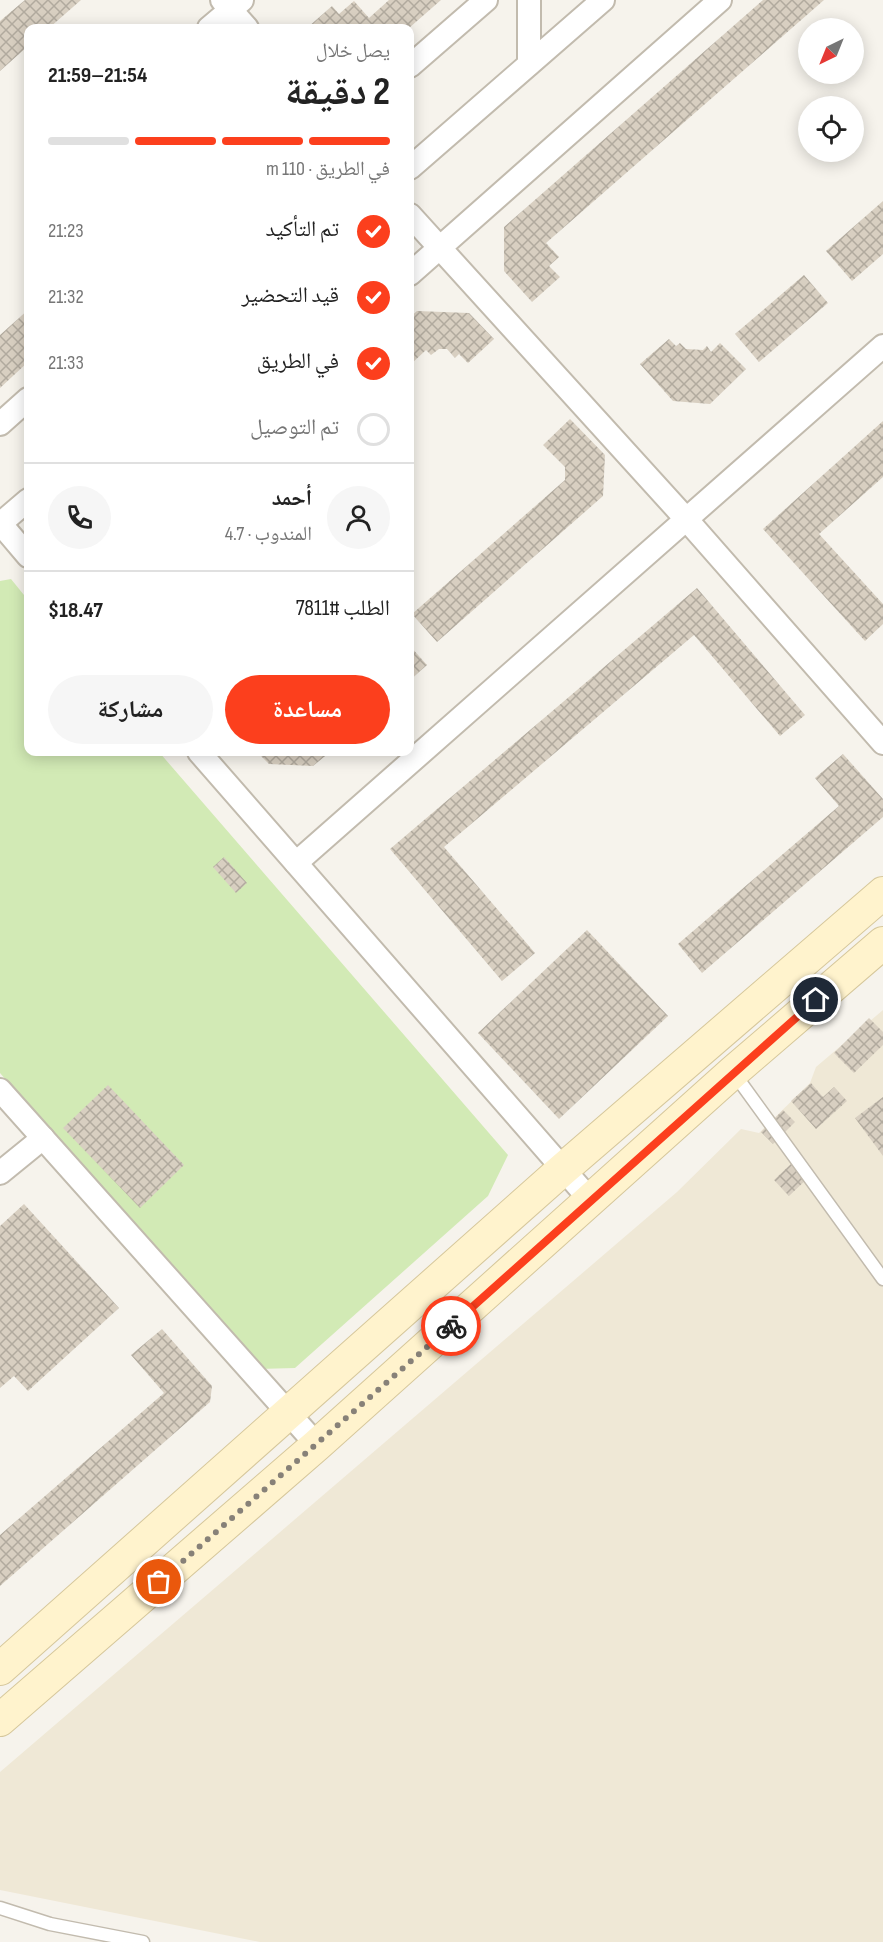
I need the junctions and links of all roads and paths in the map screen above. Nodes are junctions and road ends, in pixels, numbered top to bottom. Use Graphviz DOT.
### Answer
graph roads {
  1 [pos="486,0"];
  2 [pos="529,0"];
  3 [pos="603,0"];
  4 [pos="720,0"];
  5 [pos="232,3"];
  6 [pos="213,24"];
  7 [pos="245,24"];
  8 [pos="414,63"];
  9 [pos="529,64"];
  10 [pos="414,165"];
  11 [pos="414,220"];
  12 [pos="439,248"];
  13 [pos="414,270"];
  14 [pos="883,346"];
  15 [pos="24,403"];
  16 [pos="0,424"];
  17 [pos="24,503"];
  18 [pos="687,520"];
  19 [pos="0,524"];
  20 [pos="24,551"];
  21 [pos="883,743"];
  22 [pos="202,756"];
  23 [pos="296,863"];
  24 [pos="883,893"];
  25 [pos="883,943"];
  26 [pos="733,1072"];
  27 [pos="0,1090"];
  28 [pos="43,1138"];
  29 [pos="562,1170"];
  30 [pos="0,1173"];
  31 [pos="591,1202"];
  32 [pos="883,1279"];
  33 [pos="290,1415"];
  34 [pos="317,1445"];
  35 [pos="0,1669"];
  36 [pos="0,1719"];
  37 [pos="0,1908"];
  38 [pos="143,1942"];
  1 -- 8 [label="street"];
  2 -- 9 [label="street"];
  3 -- 9 [label="street"];
  4 -- 12 [label="street"];
  5 -- 6 [label="street"];
  5 -- 7 [label="street"];
  9 -- 10 [label="street"];
  11 -- 12 [label="street"];
  12 -- 13 [label="street"];
  12 -- 18 [label="street"];
  14 -- 18 [label="street"];
  15 -- 16 [label="street"];
  17 -- 19 [label="street"];
  18 -- 21 [label="street"];
  18 -- 23 [label="street"];
  19 -- 20 [label="street"];
  22 -- 23 [label="street"];
  23 -- 29 [label="street"];
  24 -- 29 [label="main road"];
  25 -- 26 [label="main road"];
  26 -- 31 [label="main road"];
  26 -- 32 [label="lane"];
  27 -- 28 [label="street"];
  28 -- 30 [label="street"];
  28 -- 33 [label="street"];
  29 -- 31 [label="street"];
  29 -- 33 [label="main road"];
  31 -- 34 [label="main road"];
  33 -- 34 [label="street"];
  33 -- 35 [label="main road"];
  34 -- 36 [label="main road"];
  37 -- 38 [label="lane"];
}
